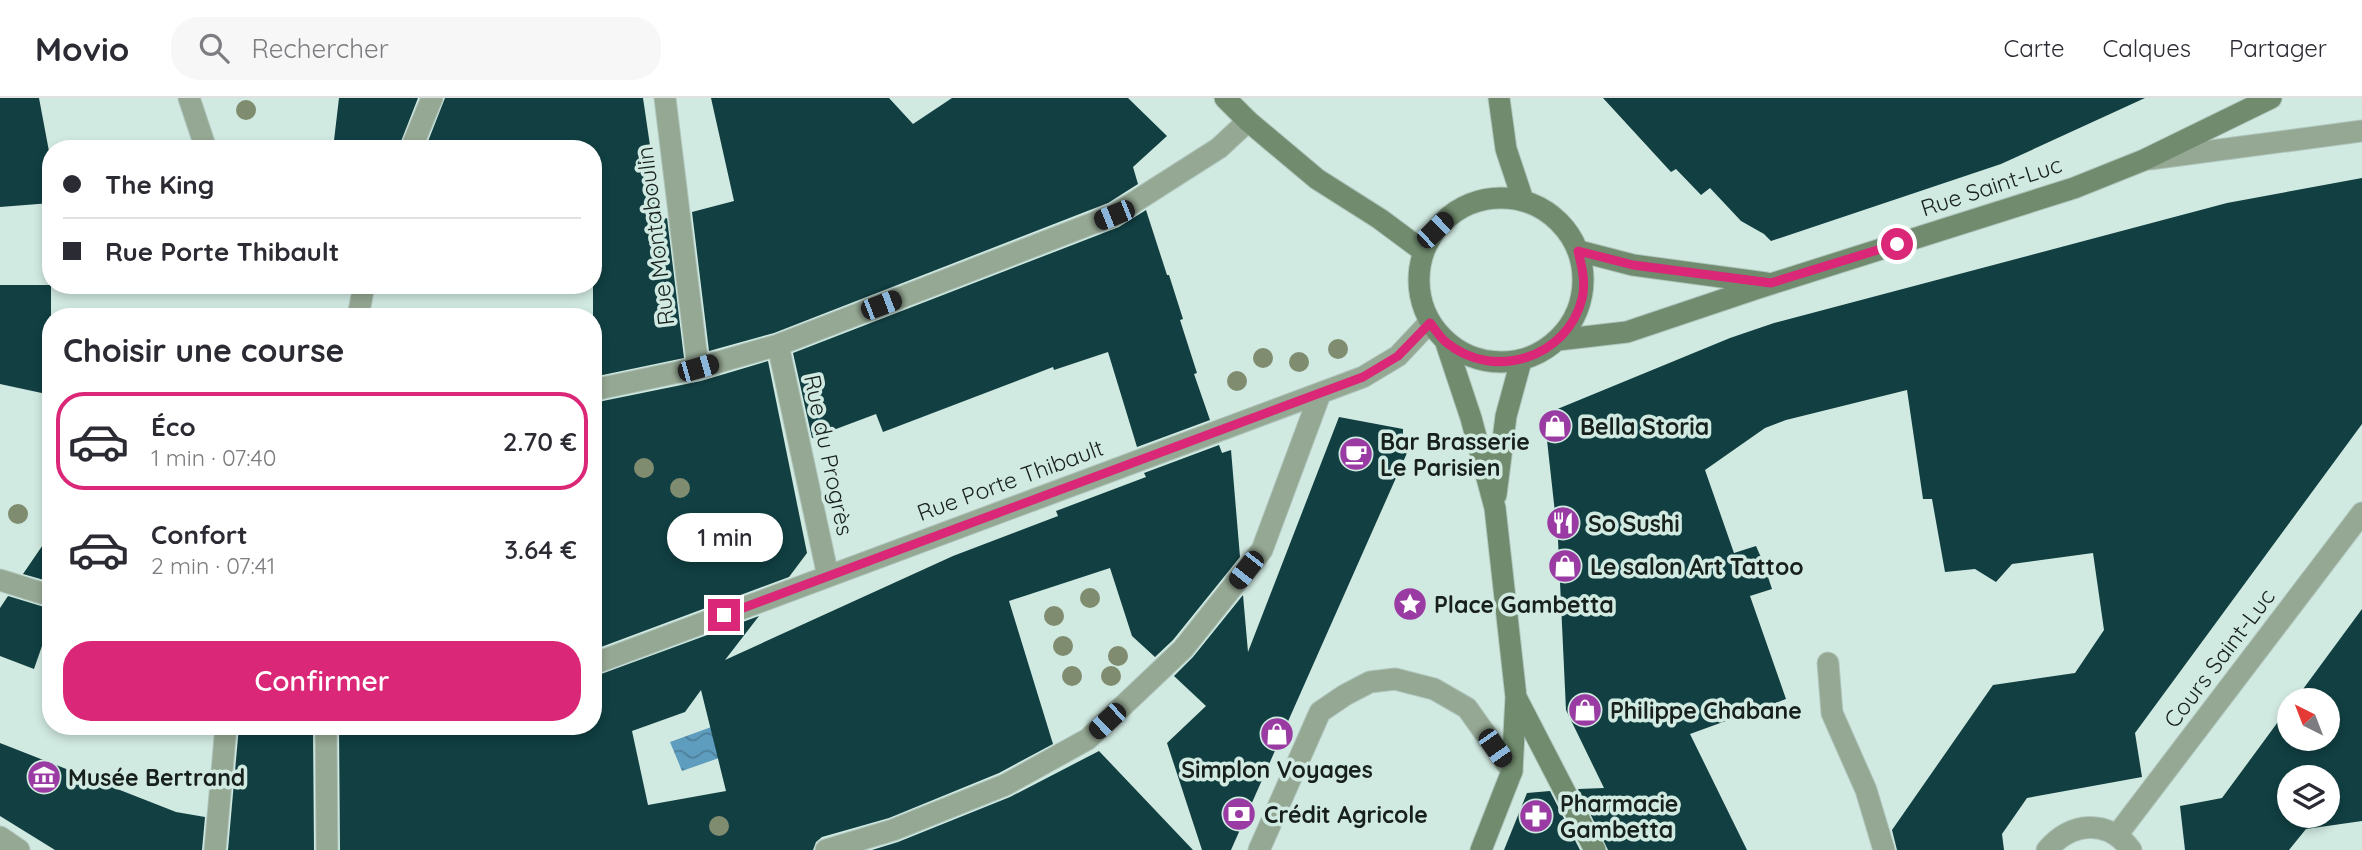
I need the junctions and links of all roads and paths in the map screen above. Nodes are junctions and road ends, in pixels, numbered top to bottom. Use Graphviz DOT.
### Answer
graph roads {
  1 [pos="189,98"];
  2 [pos="432,98"];
  3 [pos="665,98"];
  4 [pos="1225,98"];
  5 [pos="1499,98"];
  6 [pos="2271,98"];
  7 [pos="1248,121"];
  8 [pos="2362,131"];
  9 [pos="203,140"];
  10 [pos="415,140"];
  11 [pos="2144,160"];
  12 [pos="1523,200"];
  13 [pos="1423,251"];
  14 [pos="1578,251"];
  15 [pos="1771,283"];
  16 [pos="1430,323"];
  17 [pos="1558,340"];
  18 [pos="1446,343"];
  19 [pos="778,345"];
  20 [pos="1521,361"];
  21 [pos="698,368"];
  22 [pos="602,388"];
  23 [pos="1320,394"];
  24 [pos="1495,508"];
  25 [pos="2362,513"];
  26 [pos="828,576"];
  27 [pos="0,580"];
  28 [pos="42,593"];
  29 [pos="602,661"];
  30 [pos="1828,663"];
  31 [pos="1516,697"];
  32 [pos="225,735"];
  33 [pos="326,735"];
  34 [pos="1512,771"];
  35 [pos="0,837"];
  36 [pos="2124,843"];
  37 [pos="19,850"];
  38 [pos="215,850"];
  39 [pos="327,850"];
  40 [pos="826,850"];
  41 [pos="1259,850"];
  42 [pos="1482,850"];
  43 [pos="1595,850"];
  44 [pos="1885,850"];
  45 [pos="2047,850"];
  1 -- 9 [label="street"];
  2 -- 10 [label="street"];
  3 -- 21 [label="street, Rue Montaboulin"];
  4 -- 7 [label="main road"];
  5 -- 12 [label="main road"];
  6 -- 11 [label="main road, Rue Saint-Luc"];
  7 -- 13 [label="main road"];
  7 -- 19 [label="street"];
  8 -- 11 [label="street, Rue Saint-Luc"];
  11 -- 15 [label="main road, Rue Saint-Luc"];
  12 -- 13 [label="main road"];
  12 -- 14 [label="main road"];
  13 -- 16 [label="main road"];
  14 -- 15 [label="main road, Rue Saint-Luc"];
  14 -- 17 [label="main road"];
  15 -- 17 [label="main road, Rue Saint-Luc"];
  16 -- 18 [label="main road"];
  16 -- 23 [label="street, Rue Porte Thibault"];
  17 -- 20 [label="main road"];
  18 -- 20 [label="main road"];
  18 -- 24 [label="main road"];
  19 -- 21 [label="street"];
  19 -- 26 [label="street, Rue du Progrès"];
  20 -- 24 [label="main road"];
  21 -- 22 [label="street"];
  23 -- 26 [label="street, Rue Porte Thibault"];
  23 -- 40 [label="street"];
  24 -- 31 [label="main road"];
  25 -- 36 [label="street, Cours Saint-Luc"];
  26 -- 29 [label="street, Rue Porte Thibault"];
  27 -- 28 [label="street"];
  30 -- 44 [label="street"];
  31 -- 34 [label="main road"];
  31 -- 43 [label="main road"];
  32 -- 38 [label="street"];
  33 -- 39 [label="street"];
  34 -- 41 [label="street"];
  34 -- 42 [label="main road"];
  35 -- 37 [label="street"];
  36 -- 45 [label="street, Cours Saint-Luc"];
}
